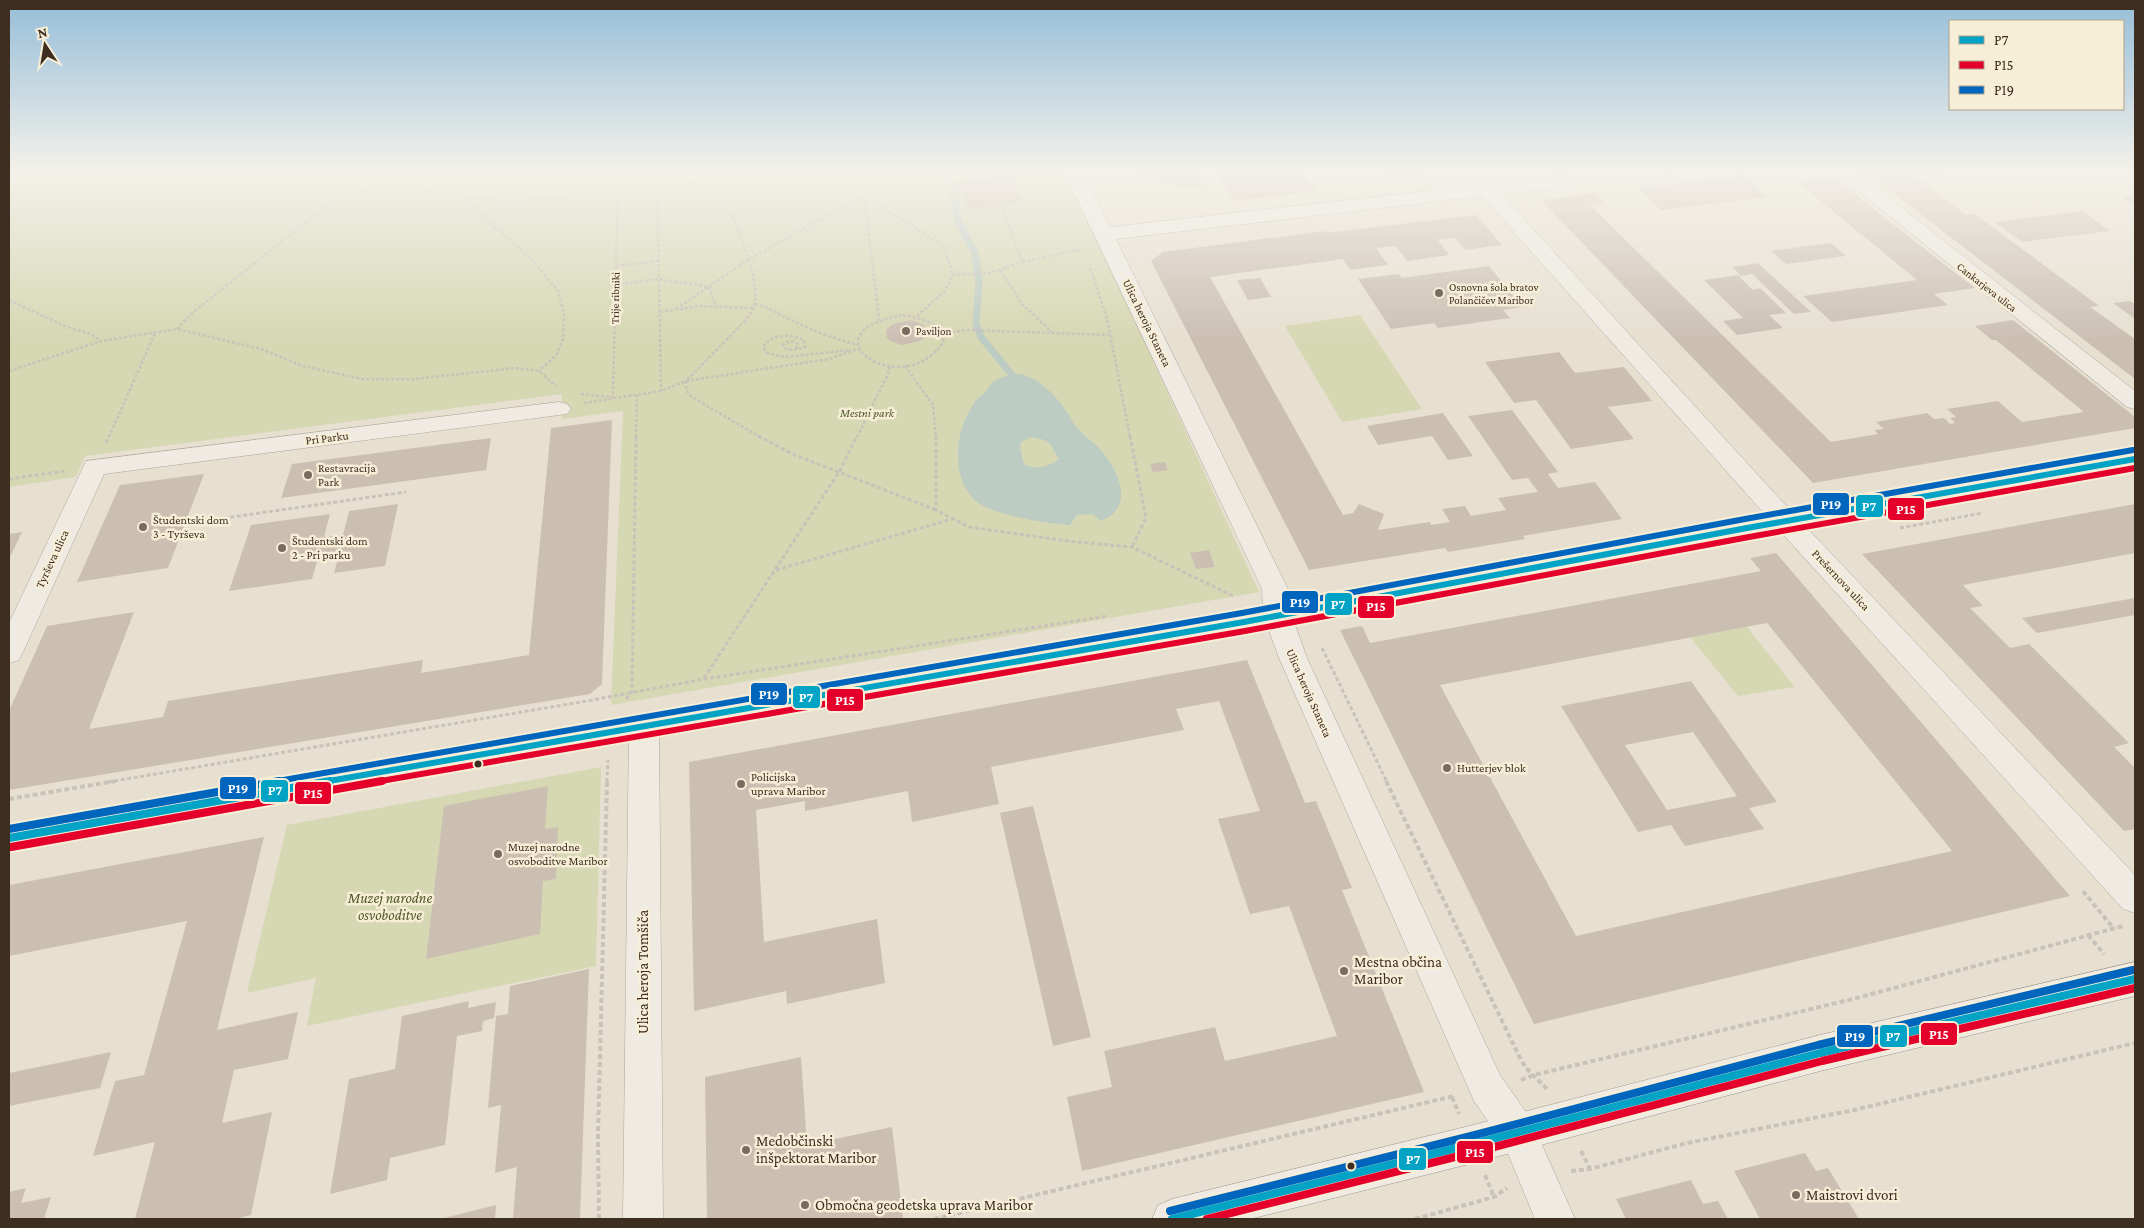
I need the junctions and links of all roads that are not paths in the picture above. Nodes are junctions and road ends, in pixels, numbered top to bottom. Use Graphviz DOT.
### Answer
graph roads {
  1 [pos="1087,226"];
  2 [pos="1221,226"];
  3 [pos="1520,226"];
  4 [pos="1912,226"];
  5 [pos="1092,244"];
  6 [pos="561,398"];
  7 [pos="2135,402"];
  8 [pos="2135,459"];
  9 [pos="95,467"];
  10 [pos="1786,521"];
  11 [pos="1277,614"];
  12 [pos="9,652"];
  13 [pos="633,715"];
  14 [pos="9,838"];
  15 [pos="2135,898"];
  16 [pos="2135,979"];
  17 [pos="1517,1131"];
  18 [pos="643,1219"];
  19 [pos="1172,1219"];
  20 [pos="1555,1219"];
  1 -- 5 [label="street, Ulica heroja Staneta"];
  2 -- 5 [label="street"];
  3 -- 10 [label="street, Prešernova ulica"];
  4 -- 7 [label="street, Cankarjeva ulica"];
  5 -- 11 [label="street, Ulica heroja Staneta"];
  6 -- 9 [label="street, Pri Parku"];
  8 -- 10 [label="street"];
  9 -- 12 [label="street, Tyrševa ulica"];
  10 -- 11 [label="street"];
  10 -- 15 [label="street, Prešernova ulica"];
  11 -- 13 [label="street"];
  11 -- 17 [label="street, Ulica heroja Staneta"];
  13 -- 14 [label="street"];
  13 -- 18 [label="street, Ulica heroja Tomšiča"];
  16 -- 17 [label="street"];
  17 -- 19 [label="street"];
  17 -- 20 [label="street, Ulica heroja Staneta"];
}
